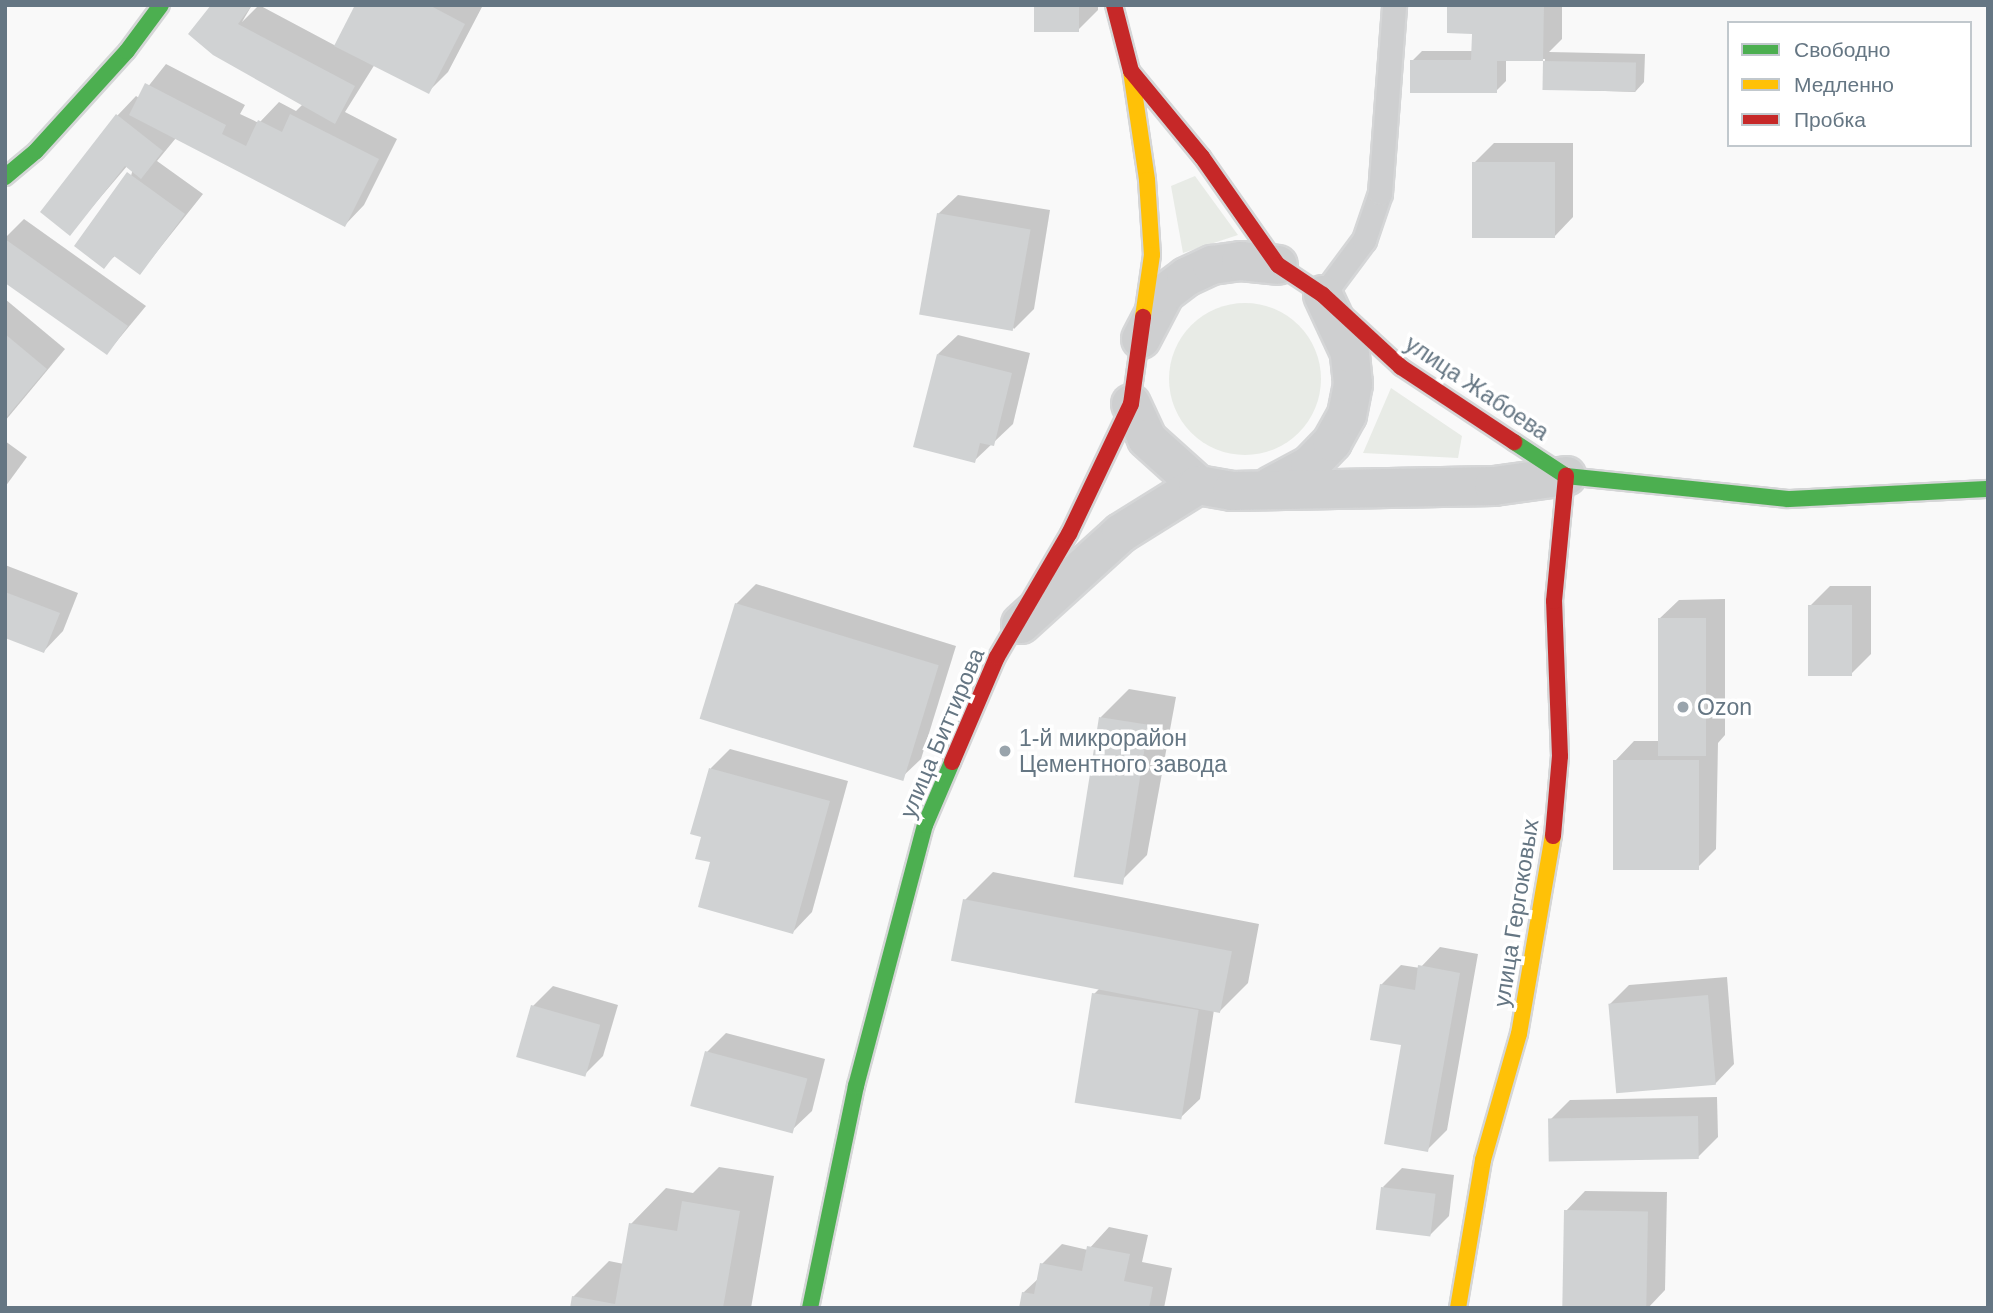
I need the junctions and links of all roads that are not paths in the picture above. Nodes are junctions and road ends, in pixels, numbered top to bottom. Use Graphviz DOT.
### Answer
graph roads {
  1 [pos="161,5"];
  2 [pos="1114,5"];
  3 [pos="1394,5"];
  4 [pos="1131,71"];
  5 [pos="5,177"];
  6 [pos="1278,265"];
  7 [pos="1323,295"];
  8 [pos="1137,348"];
  9 [pos="1130,404"];
  10 [pos="1566,477"];
  11 [pos="1198,485"];
  12 [pos="1266,489"];
  13 [pos="1988,489"];
  14 [pos="1017,628"];
  15 [pos="810,1308"];
  16 [pos="1458,1308"];
  1 -- 5 [label="street"];
  2 -- 4 [label="street, улица Жабоева"];
  3 -- 7 [label="lane"];
  4 -- 6 [label="street, улица Жабоева"];
  4 -- 8 [label="street, улица Биттирова"];
  6 -- 7 [label="street, улица Жабоева"];
  6 -- 8 [label="street"];
  7 -- 10 [label="street, улица Жабоева"];
  7 -- 12 [label="street"];
  8 -- 9 [label="street, улица Биттирова"];
  9 -- 11 [label="street"];
  9 -- 14 [label="street, улица Биттирова"];
  10 -- 12 [label="street"];
  10 -- 13 [label="street, улица Жабоева"];
  10 -- 16 [label="street, улица Гергоковых"];
  11 -- 12 [label="street"];
  11 -- 14 [label="street"];
  14 -- 15 [label="street, улица Биттирова"];
}
